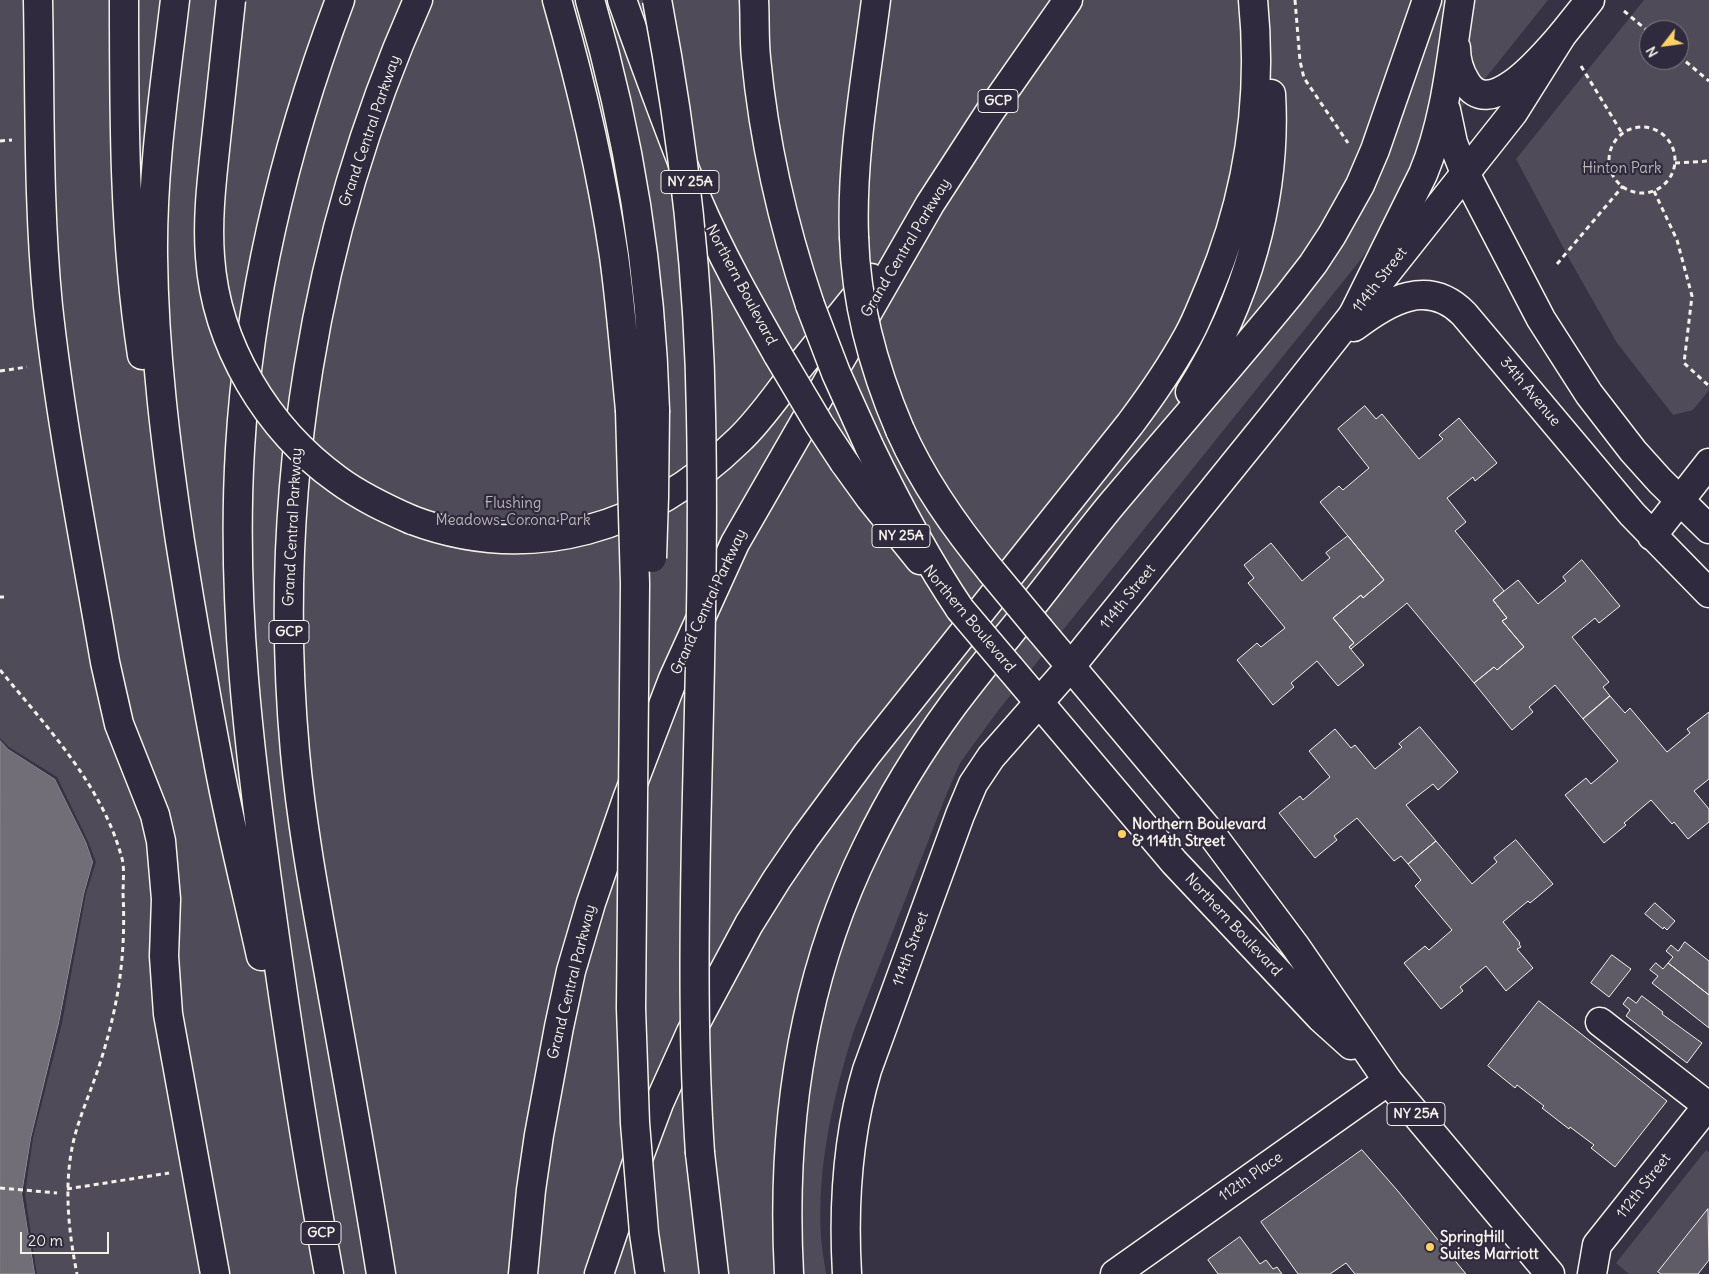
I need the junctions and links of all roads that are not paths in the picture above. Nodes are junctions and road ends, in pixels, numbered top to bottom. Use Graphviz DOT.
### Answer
graph roads {
  1 [pos="38,0"];
  2 [pos="124,0"];
  3 [pos="175,0"];
  4 [pos="231,0"];
  5 [pos="340,0"];
  6 [pos="418,0"];
  7 [pos="557,0"];
  8 [pos="590,0"];
  9 [pos="622,0"];
  10 [pos="657,0"];
  11 [pos="754,0"];
  12 [pos="876,0"];
  13 [pos="1068,0"];
  14 [pos="1253,0"];
  15 [pos="1259,0"];
  16 [pos="1427,0"];
  17 [pos="1460,0"];
  18 [pos="1590,0"];
  19 [pos="1455,31"];
  20 [pos="1562,35"];
  21 [pos="1445,99"];
  22 [pos="1465,173"];
  23 [pos="930,204"];
  24 [pos="1353,315"];
  25 [pos="1321,355"];
  26 [pos="642,410"];
  27 [pos="1709,463"];
  28 [pos="1680,501"];
  29 [pos="1111,506"];
  30 [pos="1709,529"];
  31 [pos="1652,536"];
  32 [pos="1709,593"];
  33 [pos="960,608"];
  34 [pos="192,620"];
  35 [pos="1071,666"];
  36 [pos="1038,702"];
  37 [pos="1600,1022"];
  38 [pos="1388,1081"];
  39 [pos="1708,1105"];
  40 [pos="314,1192"];
  41 [pos="215,1274"];
  42 [pos="329,1274"];
  43 [pos="381,1274"];
  44 [pos="523,1274"];
  45 [pos="599,1274"];
  46 [pos="650,1274"];
  47 [pos="714,1274"];
  48 [pos="789,1274"];
  49 [pos="847,1274"];
  50 [pos="1115,1274"];
  51 [pos="1550,1274"];
  52 [pos="1592,1274"];
  1 -- 41 [label="main road"];
  2 -- 34 [label="main road"];
  3 -- 34 [label="main road"];
  4 -- 23 [label="main road, bridge"];
  5 -- 40 [label="main road, GCP"];
  6 -- 43 [label="main road, Grand Central Parkway / GCP"];
  7 -- 26 [label="main road"];
  8 -- 26 [label="main road"];
  9 -- 33 [label="main road, Northern Boulevard / NY 25A, bridge"];
  10 -- 47 [label="main road, bridge"];
  11 -- 33 [label="main road, bridge"];
  12 -- 35 [label="main road, Northern Boulevard / NY 25A, bridge"];
  13 -- 23 [label="main road, Grand Central Parkway / GCP"];
  14 -- 45 [label="main road"];
  15 -- 29 [label="main road"];
  16 -- 29 [label="main road"];
  17 -- 19 [label="main road"];
  18 -- 20 [label="main road, 114th Street"];
  19 -- 20 [label="main road"];
  19 -- 21 [label="main road"];
  20 -- 22 [label="main road, 114th Street"];
  21 -- 22 [label="main road"];
  21 -- 24 [label="main road"];
  22 -- 24 [label="main road, 114th Street"];
  22 -- 28 [label="main road"];
  23 -- 44 [label="main road, Grand Central Parkway / GCP"];
  24 -- 25 [label="main road, 114th Street"];
  25 -- 31 [label="main road, 34th Avenue"];
  25 -- 35 [label="main road, 114th Street"];
  26 -- 46 [label="main road, bridge"];
  27 -- 28 [label="main road"];
  28 -- 30 [label="main road"];
  28 -- 31 [label="main road"];
  29 -- 48 [label="main road"];
  31 -- 32 [label="main road, 34th Avenue"];
  33 -- 36 [label="main road, Northern Boulevard / NY 25A, bridge"];
  34 -- 40 [label="main road"];
  35 -- 36 [label="main road, 114th Street"];
  35 -- 38 [label="main road, Northern Boulevard"];
  36 -- 38 [label="main road, Northern Boulevard"];
  36 -- 49 [label="main road, 114th Street"];
  37 -- 39 [label="main road"];
  38 -- 50 [label="main road, 112th Place"];
  38 -- 51 [label="main road, Northern Boulevard / NY 25A"];
  39 -- 52 [label="main road, 112th Street"];
  40 -- 42 [label="main road, GCP"];
}
